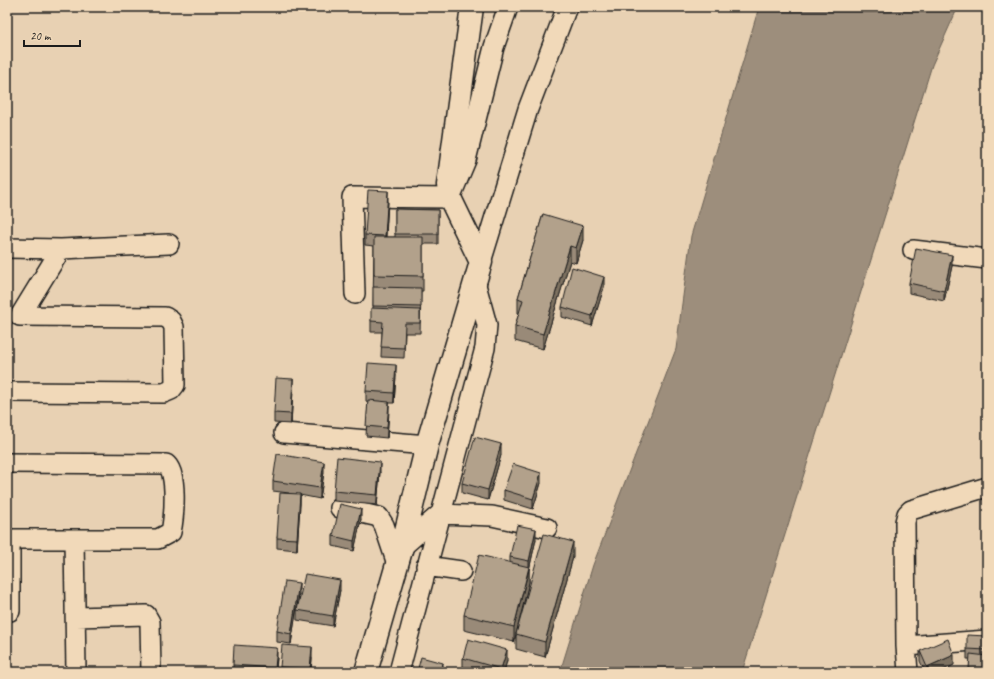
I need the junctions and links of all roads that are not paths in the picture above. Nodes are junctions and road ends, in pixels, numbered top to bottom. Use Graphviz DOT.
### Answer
graph roads {
  1 [pos="472,7"];
  2 [pos="508,7"];
  3 [pos="567,7"];
  4 [pos="454,204"];
  5 [pos="169,244"];
  6 [pos="7,248"];
  7 [pos="61,249"];
  8 [pos="913,250"];
  9 [pos="987,258"];
  10 [pos="482,262"];
  11 [pos="476,284"];
  12 [pos="356,294"];
  13 [pos="7,392"];
  14 [pos="284,433"];
  15 [pos="428,445"];
  16 [pos="7,463"];
  17 [pos="987,487"];
  18 [pos="340,508"];
  19 [pos="440,514"];
  20 [pos="547,528"];
  21 [pos="8,539"];
  22 [pos="74,539"];
  23 [pos="400,555"];
  24 [pos="426,566"];
  25 [pos="461,571"];
  26 [pos="10,611"];
  27 [pos="76,617"];
  28 [pos="987,640"];
  29 [pos="906,646"];
  30 [pos="76,672"];
  31 [pos="151,672"];
  32 [pos="366,672"];
  33 [pos="399,672"];
  34 [pos="908,672"];
  1 -- 4 [label="street"];
  2 -- 4 [label="street"];
  3 -- 10 [label="street"];
  4 -- 10 [label="street"];
  4 -- 12 [label="street"];
  5 -- 7 [label="street"];
  6 -- 7 [label="street"];
  7 -- 13 [label="street"];
  8 -- 9 [label="street"];
  10 -- 11 [label="street"];
  11 -- 15 [label="street"];
  11 -- 19 [label="street"];
  14 -- 15 [label="street"];
  15 -- 23 [label="street"];
  16 -- 22 [label="street"];
  17 -- 29 [label="street"];
  18 -- 23 [label="street"];
  19 -- 20 [label="street"];
  19 -- 23 [label="street"];
  19 -- 24 [label="street"];
  21 -- 22 [label="street"];
  21 -- 26 [label="street"];
  22 -- 27 [label="street"];
  23 -- 32 [label="street"];
  24 -- 25 [label="street"];
  24 -- 33 [label="street"];
  27 -- 30 [label="street"];
  27 -- 31 [label="street"];
  28 -- 29 [label="street"];
  29 -- 34 [label="street"];
}
